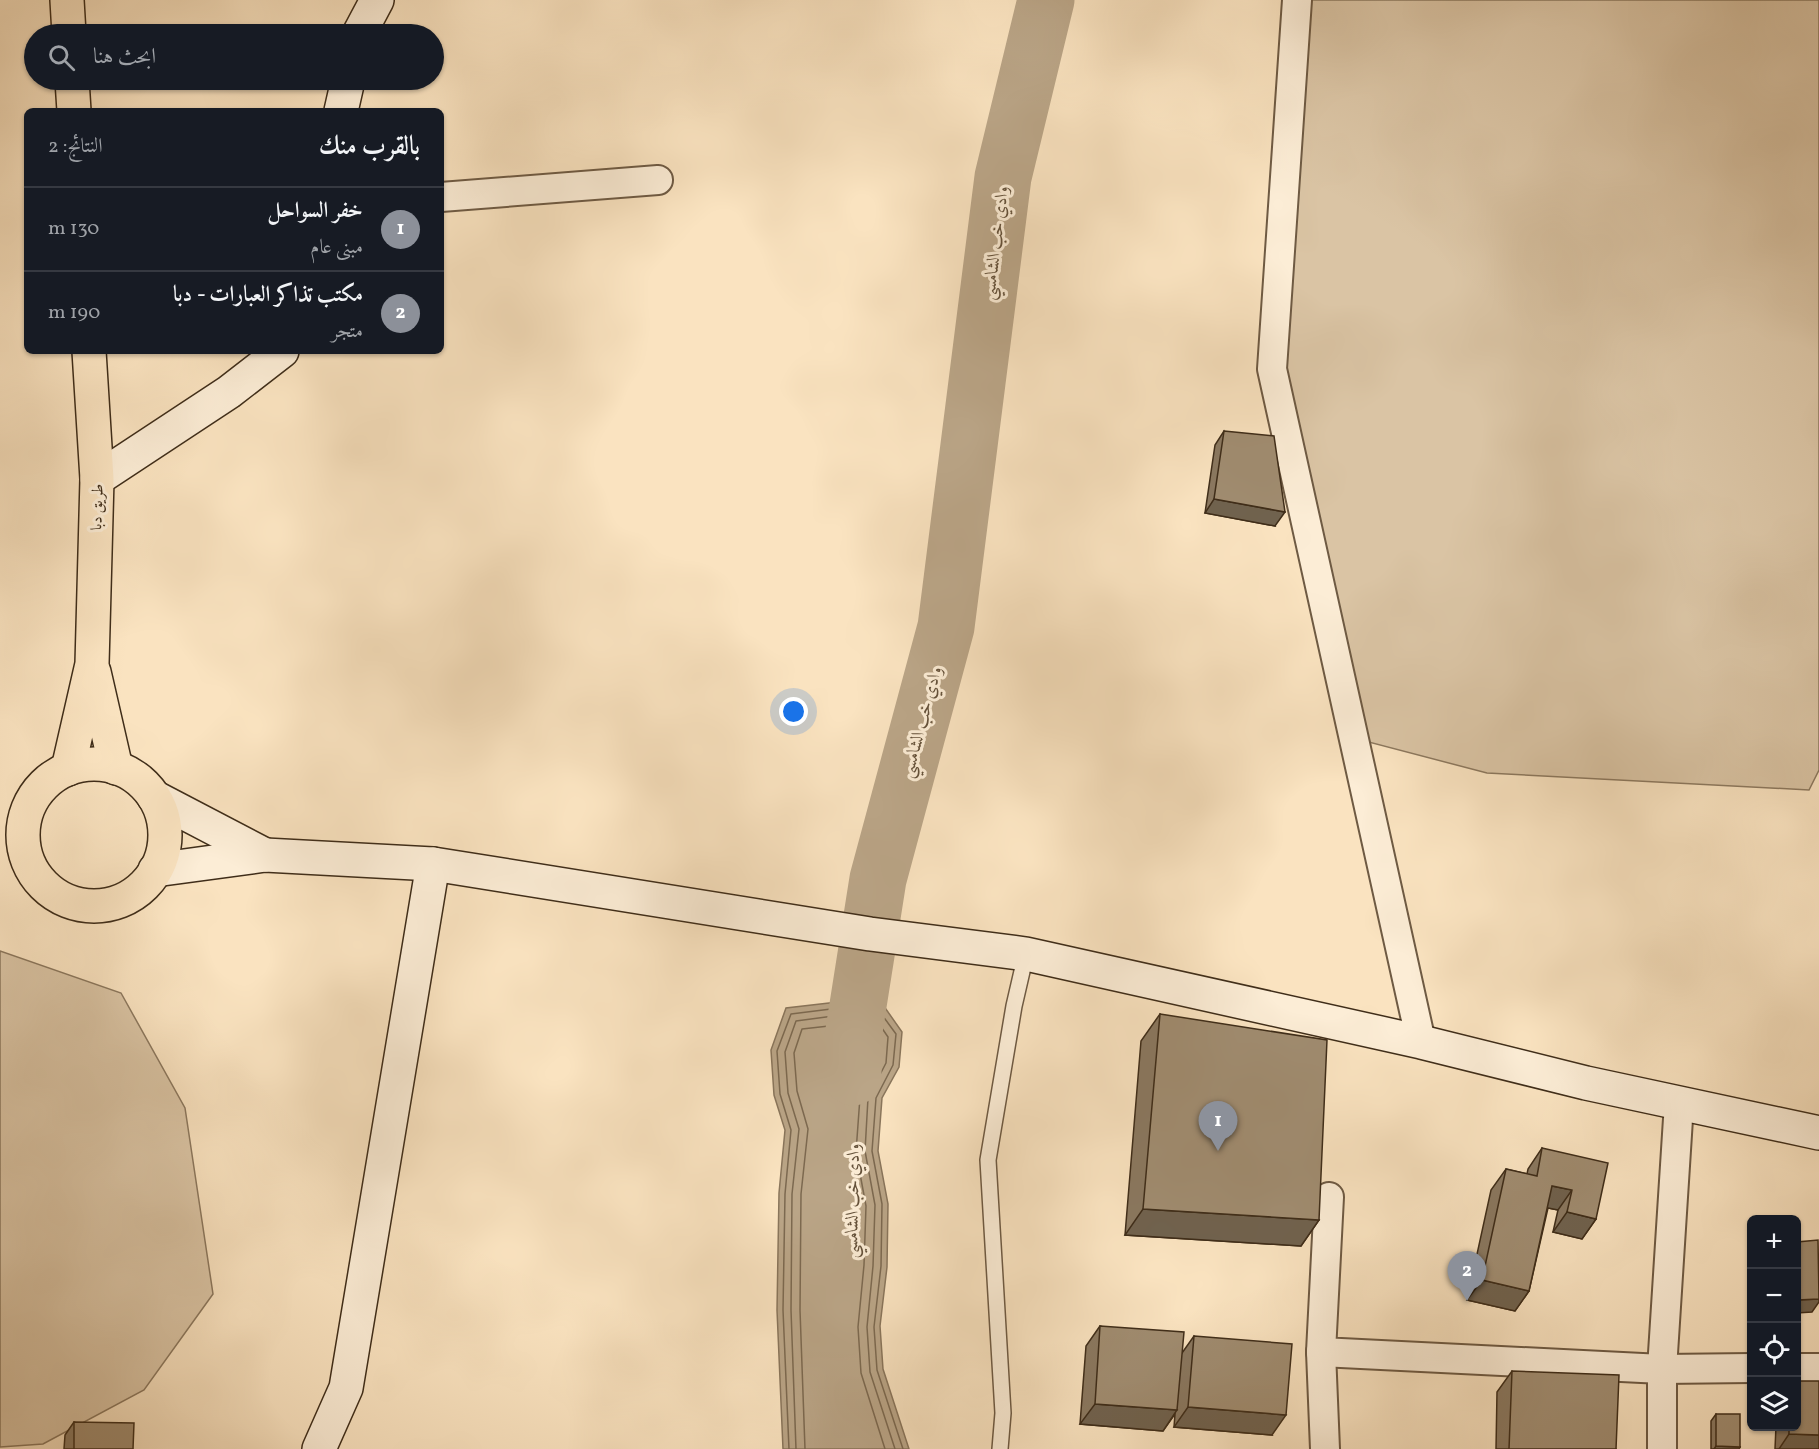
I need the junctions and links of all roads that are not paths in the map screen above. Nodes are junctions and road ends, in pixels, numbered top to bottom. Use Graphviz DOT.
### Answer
graph roads {
  1 [pos="67,0"];
  2 [pos="376,0"];
  3 [pos="1297,0"];
  4 [pos="68,24"];
  5 [pos="364,24"];
  6 [pos="73,90"];
  7 [pos="346,90"];
  8 [pos="74,108"];
  9 [pos="342,108"];
  10 [pos="657,180"];
  11 [pos="444,197"];
  12 [pos="89,354"];
  13 [pos="278,354"];
  14 [pos="97,479"];
  15 [pos="92,664"];
  16 [pos="116,768"];
  17 [pos="68,769"];
  18 [pos="154,797"];
  19 [pos="14,814"];
  20 [pos="265,855"];
  21 [pos="13,857"];
  22 [pos="433,864"];
  23 [pos="155,870"];
  24 [pos="1026,954"];
  25 [pos="1421,1042"];
  26 [pos="1678,1103"];
  27 [pos="1819,1133"];
  28 [pos="1329,1197"];
  29 [pos="1321,1352"];
  30 [pos="1662,1368"];
  31 [pos="1747,1368"];
  32 [pos="1801,1368"];
  33 [pos="1819,1368"];
  34 [pos="319,1449"];
  35 [pos="1000,1449"];
  36 [pos="1325,1449"];
  37 [pos="1662,1449"];
  1 -- 4 [label="main road"];
  2 -- 5 [label="street"];
  3 -- 25 [label="street"];
  6 -- 8 [label="main road"];
  7 -- 9 [label="street"];
  10 -- 11 [label="street"];
  12 -- 14 [label="main road, طريق دبا"];
  13 -- 14 [label="street"];
  14 -- 15 [label="main road, طريق دبا"];
  15 -- 16 [label="main road, طريق دبا"];
  15 -- 17 [label="main road, طريق دبا"];
  16 -- 17 [label="main road"];
  16 -- 18 [label="main road"];
  17 -- 19 [label="main road"];
  18 -- 20 [label="street"];
  18 -- 23 [label="main road"];
  19 -- 21 [label="main road"];
  20 -- 22 [label="street"];
  20 -- 23 [label="street"];
  21 -- 23 [label="main road"];
  22 -- 24 [label="street"];
  22 -- 34 [label="street"];
  24 -- 25 [label="street"];
  24 -- 35 [label="lane"];
  25 -- 26 [label="street"];
  26 -- 27 [label="street"];
  26 -- 30 [label="street"];
  28 -- 29 [label="street"];
  29 -- 30 [label="street"];
  29 -- 36 [label="street"];
  30 -- 31 [label="street"];
  30 -- 37 [label="street"];
  32 -- 33 [label="street"];
}
